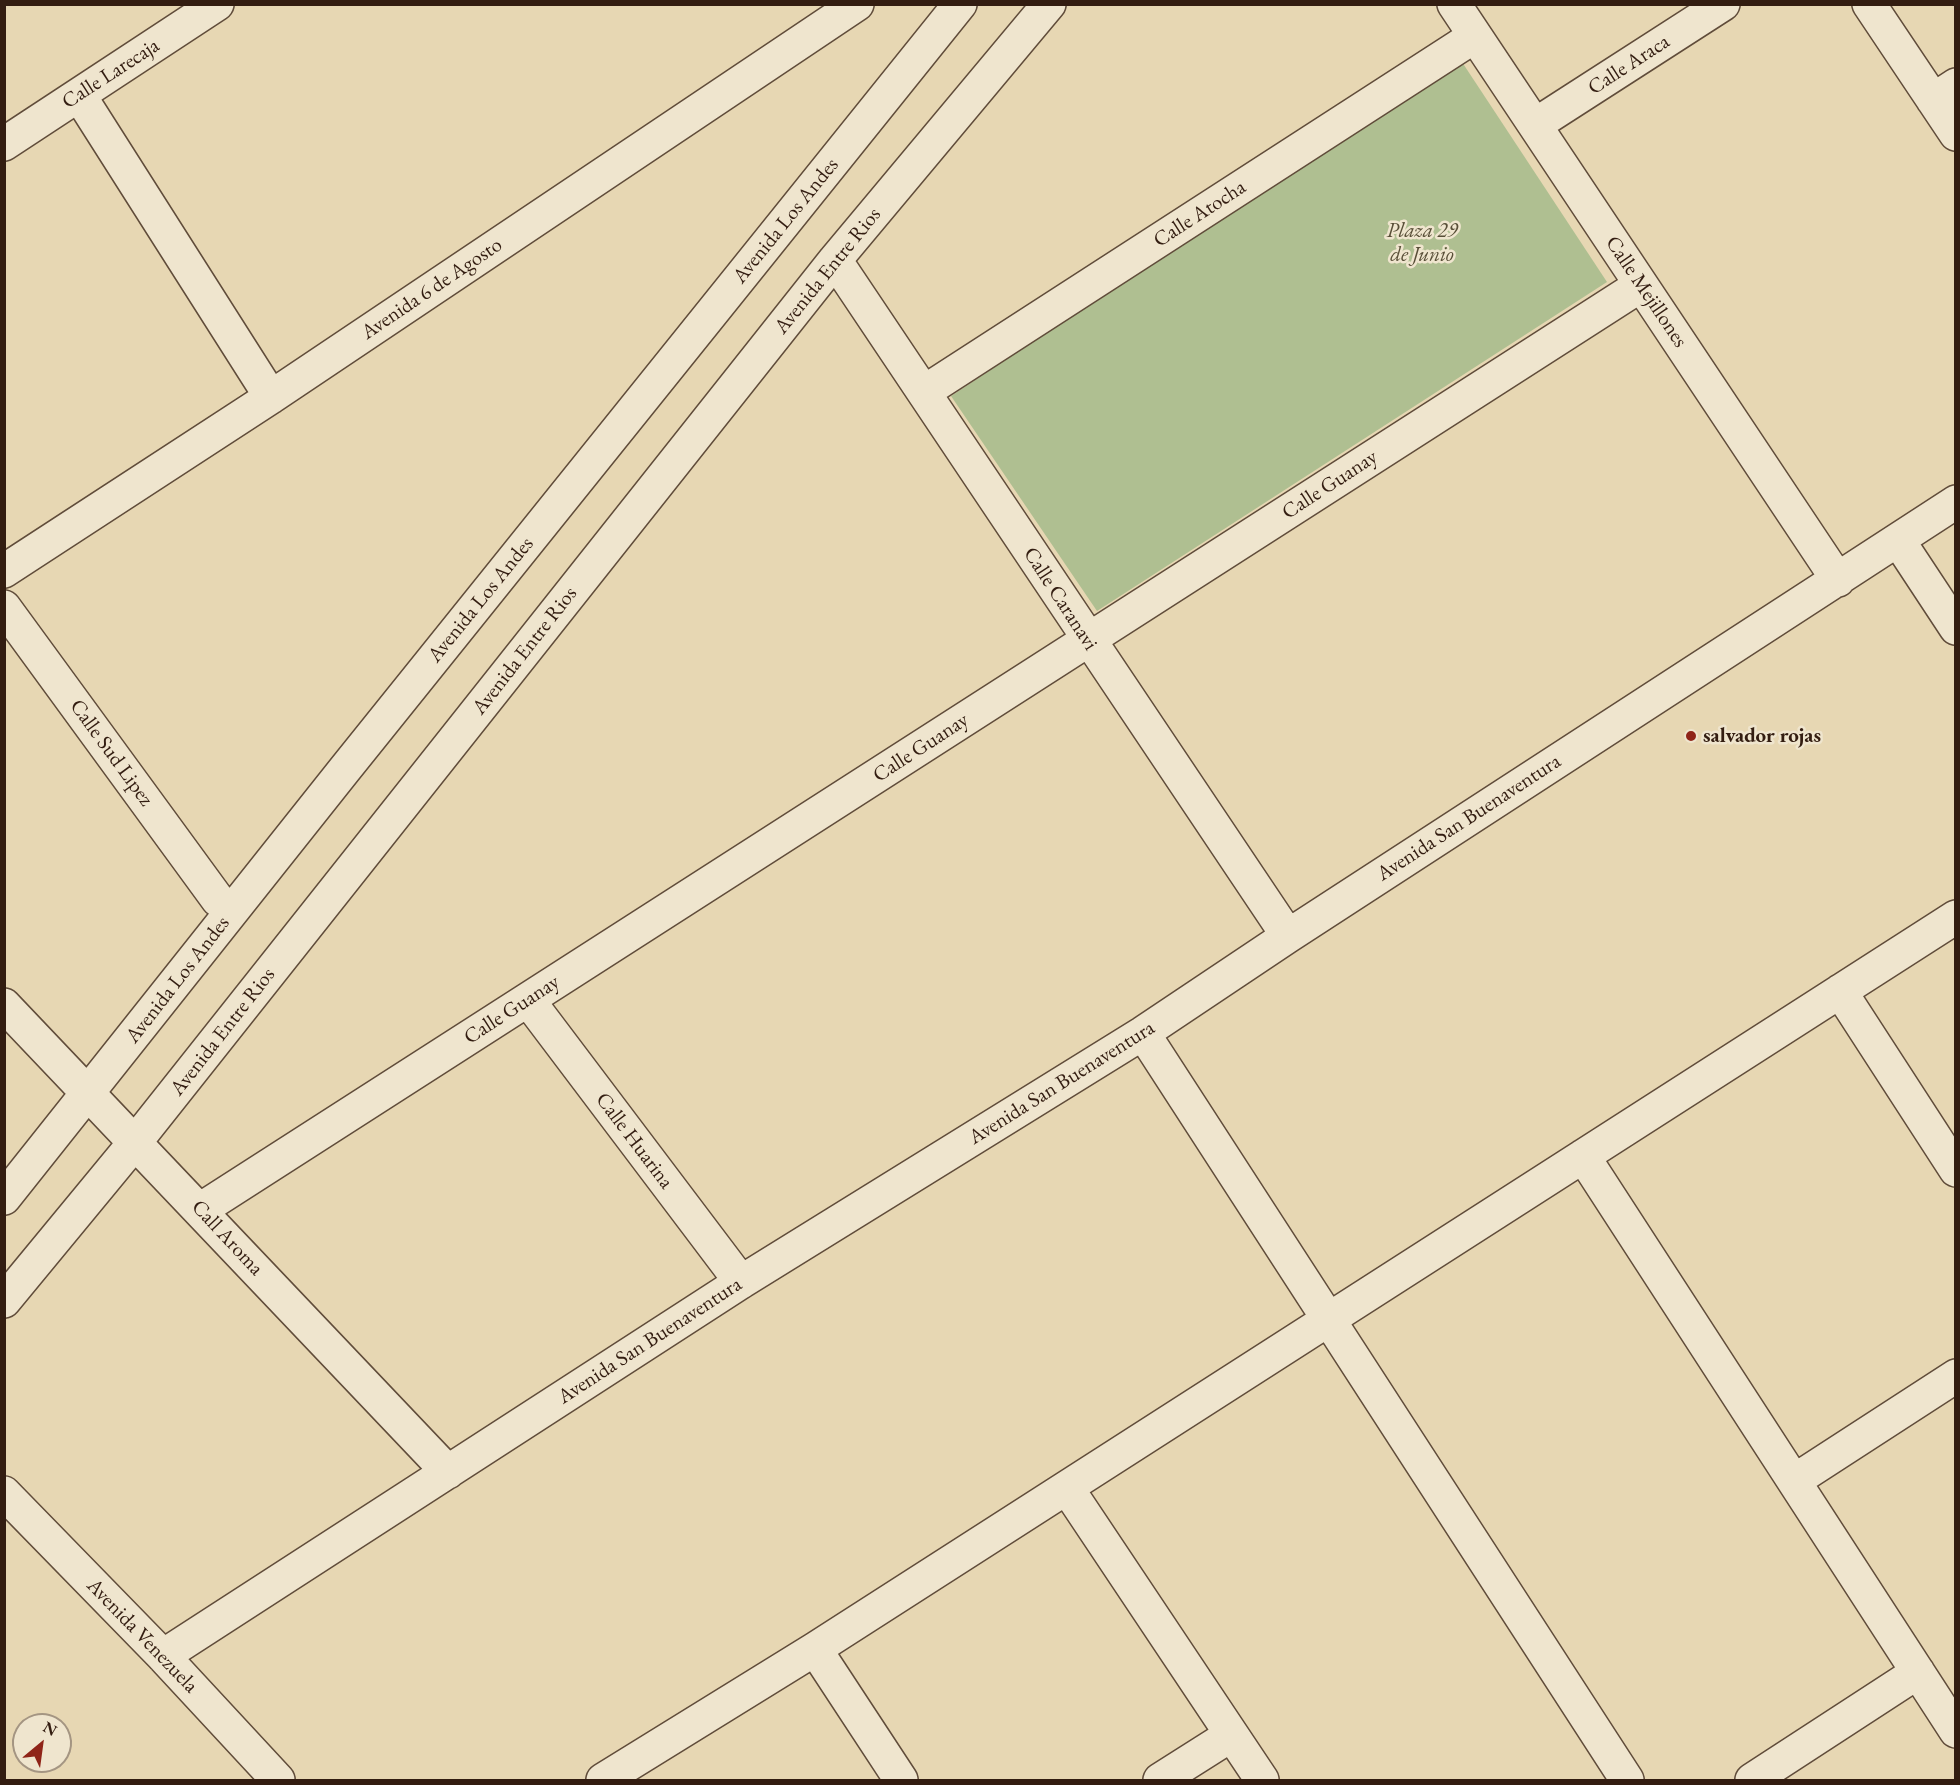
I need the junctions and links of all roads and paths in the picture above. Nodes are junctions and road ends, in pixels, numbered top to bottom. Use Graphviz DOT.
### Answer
graph roads {
  1 [pos="217,4"];
  2 [pos="857,4"];
  3 [pos="960,4"];
  4 [pos="1049,4"];
  5 [pos="1454,4"];
  6 [pos="1723,4"];
  7 [pos="1869,4"];
  8 [pos="1475,36"];
  9 [pos="1944,93"];
  10 [pos="79,95"];
  11 [pos="1535,125"];
  12 [pos="1956,134"];
  13 [pos="4,144"];
  14 [pos="835,260"];
  15 [pos="1641,285"];
  16 [pos="924,392"];
  17 [pos="271,397"];
  18 [pos="1956,502"];
  19 [pos="1898,540"];
  20 [pos="4,571"];
  21 [pos="1838,580"];
  22 [pos="4,607"];
  23 [pos="1956,628"];
  24 [pos="1088,640"];
  25 [pos="218,900"];
  26 [pos="1956,916"];
  27 [pos="1288,936"];
  28 [pos="1840,992"];
  29 [pos="528,1000"];
  30 [pos="4,1005"];
  31 [pos="1143,1033"];
  32 [pos="90,1093"];
  33 [pos="136,1141"];
  34 [pos="1582,1156"];
  35 [pos="1956,1170"];
  36 [pos="4,1198"];
  37 [pos="200,1210"];
  38 [pos="741,1282"];
  39 [pos="4,1301"];
  40 [pos="1328,1319"];
  41 [pos="1956,1376"];
  42 [pos="448,1472"];
  43 [pos="1794,1481"];
  44 [pos="1067,1488"];
  45 [pos="4,1493"];
  46 [pos="815,1649"];
  47 [pos="163,1656"];
  48 [pos="1918,1672"];
  49 [pos="1956,1731"];
  50 [pos="1231,1735"];
  51 [pos="278,1780"];
  52 [pos="603,1780"];
  53 [pos="901,1780"];
  54 [pos="1160,1780"];
  55 [pos="1262,1780"];
  56 [pos="1627,1780"];
  57 [pos="1752,1780"];
  1 -- 10 [label="street, Calle Larecaja"];
  2 -- 17 [label="street, Avenida 6 de Agosto"];
  3 -- 32 [label="street, Avenida Los Andes"];
  4 -- 14 [label="street, Avenida Entre Rios"];
  5 -- 8 [label="street, Calle Mejillones"];
  6 -- 11 [label="street, Calle Araca"];
  7 -- 9 [label="street"];
  8 -- 11 [label="street, Calle Mejillones"];
  8 -- 16 [label="street, Calle Atocha"];
  9 -- 12 [label="street"];
  10 -- 13 [label="street, Calle Larecaja"];
  10 -- 17 [label="street"];
  11 -- 15 [label="street, Calle Mejillones"];
  14 -- 16 [label="street, Calle Caranavi"];
  14 -- 33 [label="street, Avenida Entre Rios"];
  15 -- 21 [label="street, Calle Mejillones"];
  15 -- 24 [label="street, Calle Guanay"];
  16 -- 24 [label="street, Calle Caranavi"];
  17 -- 20 [label="street, Avenida 6 de Agosto"];
  18 -- 19 [label="street, Avenida San Buenaventura"];
  19 -- 21 [label="street, Avenida San Buenaventura"];
  19 -- 23 [label="street"];
  21 -- 27 [label="street, Avenida San Buenaventura"];
  22 -- 25 [label="street, Calle Sud Lipez"];
  24 -- 27 [label="street, Calle Caranavi"];
  24 -- 29 [label="street, Calle Guanay"];
  26 -- 28 [label="street"];
  27 -- 31 [label="street, Avenida San Buenaventura"];
  28 -- 34 [label="street"];
  28 -- 35 [label="street"];
  29 -- 37 [label="street, Calle Guanay"];
  29 -- 38 [label="street, Calle Huarina"];
  30 -- 32 [label="street, Call Aroma"];
  31 -- 38 [label="street, Avenida San Buenaventura"];
  31 -- 40 [label="street"];
  32 -- 33 [label="street, Call Aroma"];
  32 -- 36 [label="street, Avenida Los Andes"];
  33 -- 37 [label="street, Call Aroma"];
  33 -- 39 [label="street, Avenida Entre Rios"];
  34 -- 40 [label="street"];
  34 -- 43 [label="street"];
  37 -- 42 [label="street, Call Aroma"];
  38 -- 42 [label="street, Avenida San Buenaventura"];
  40 -- 44 [label="street"];
  40 -- 56 [label="street"];
  41 -- 43 [label="street"];
  42 -- 47 [label="street, Avenida San Buenaventura"];
  43 -- 48 [label="street"];
  44 -- 46 [label="street"];
  44 -- 50 [label="street"];
  45 -- 47 [label="street, Avenida Venezuela"];
  46 -- 52 [label="street"];
  46 -- 53 [label="street"];
  47 -- 51 [label="street, Avenida Venezuela"];
  48 -- 49 [label="street"];
  48 -- 57 [label="street"];
  50 -- 54 [label="street"];
  50 -- 55 [label="street"];
}
